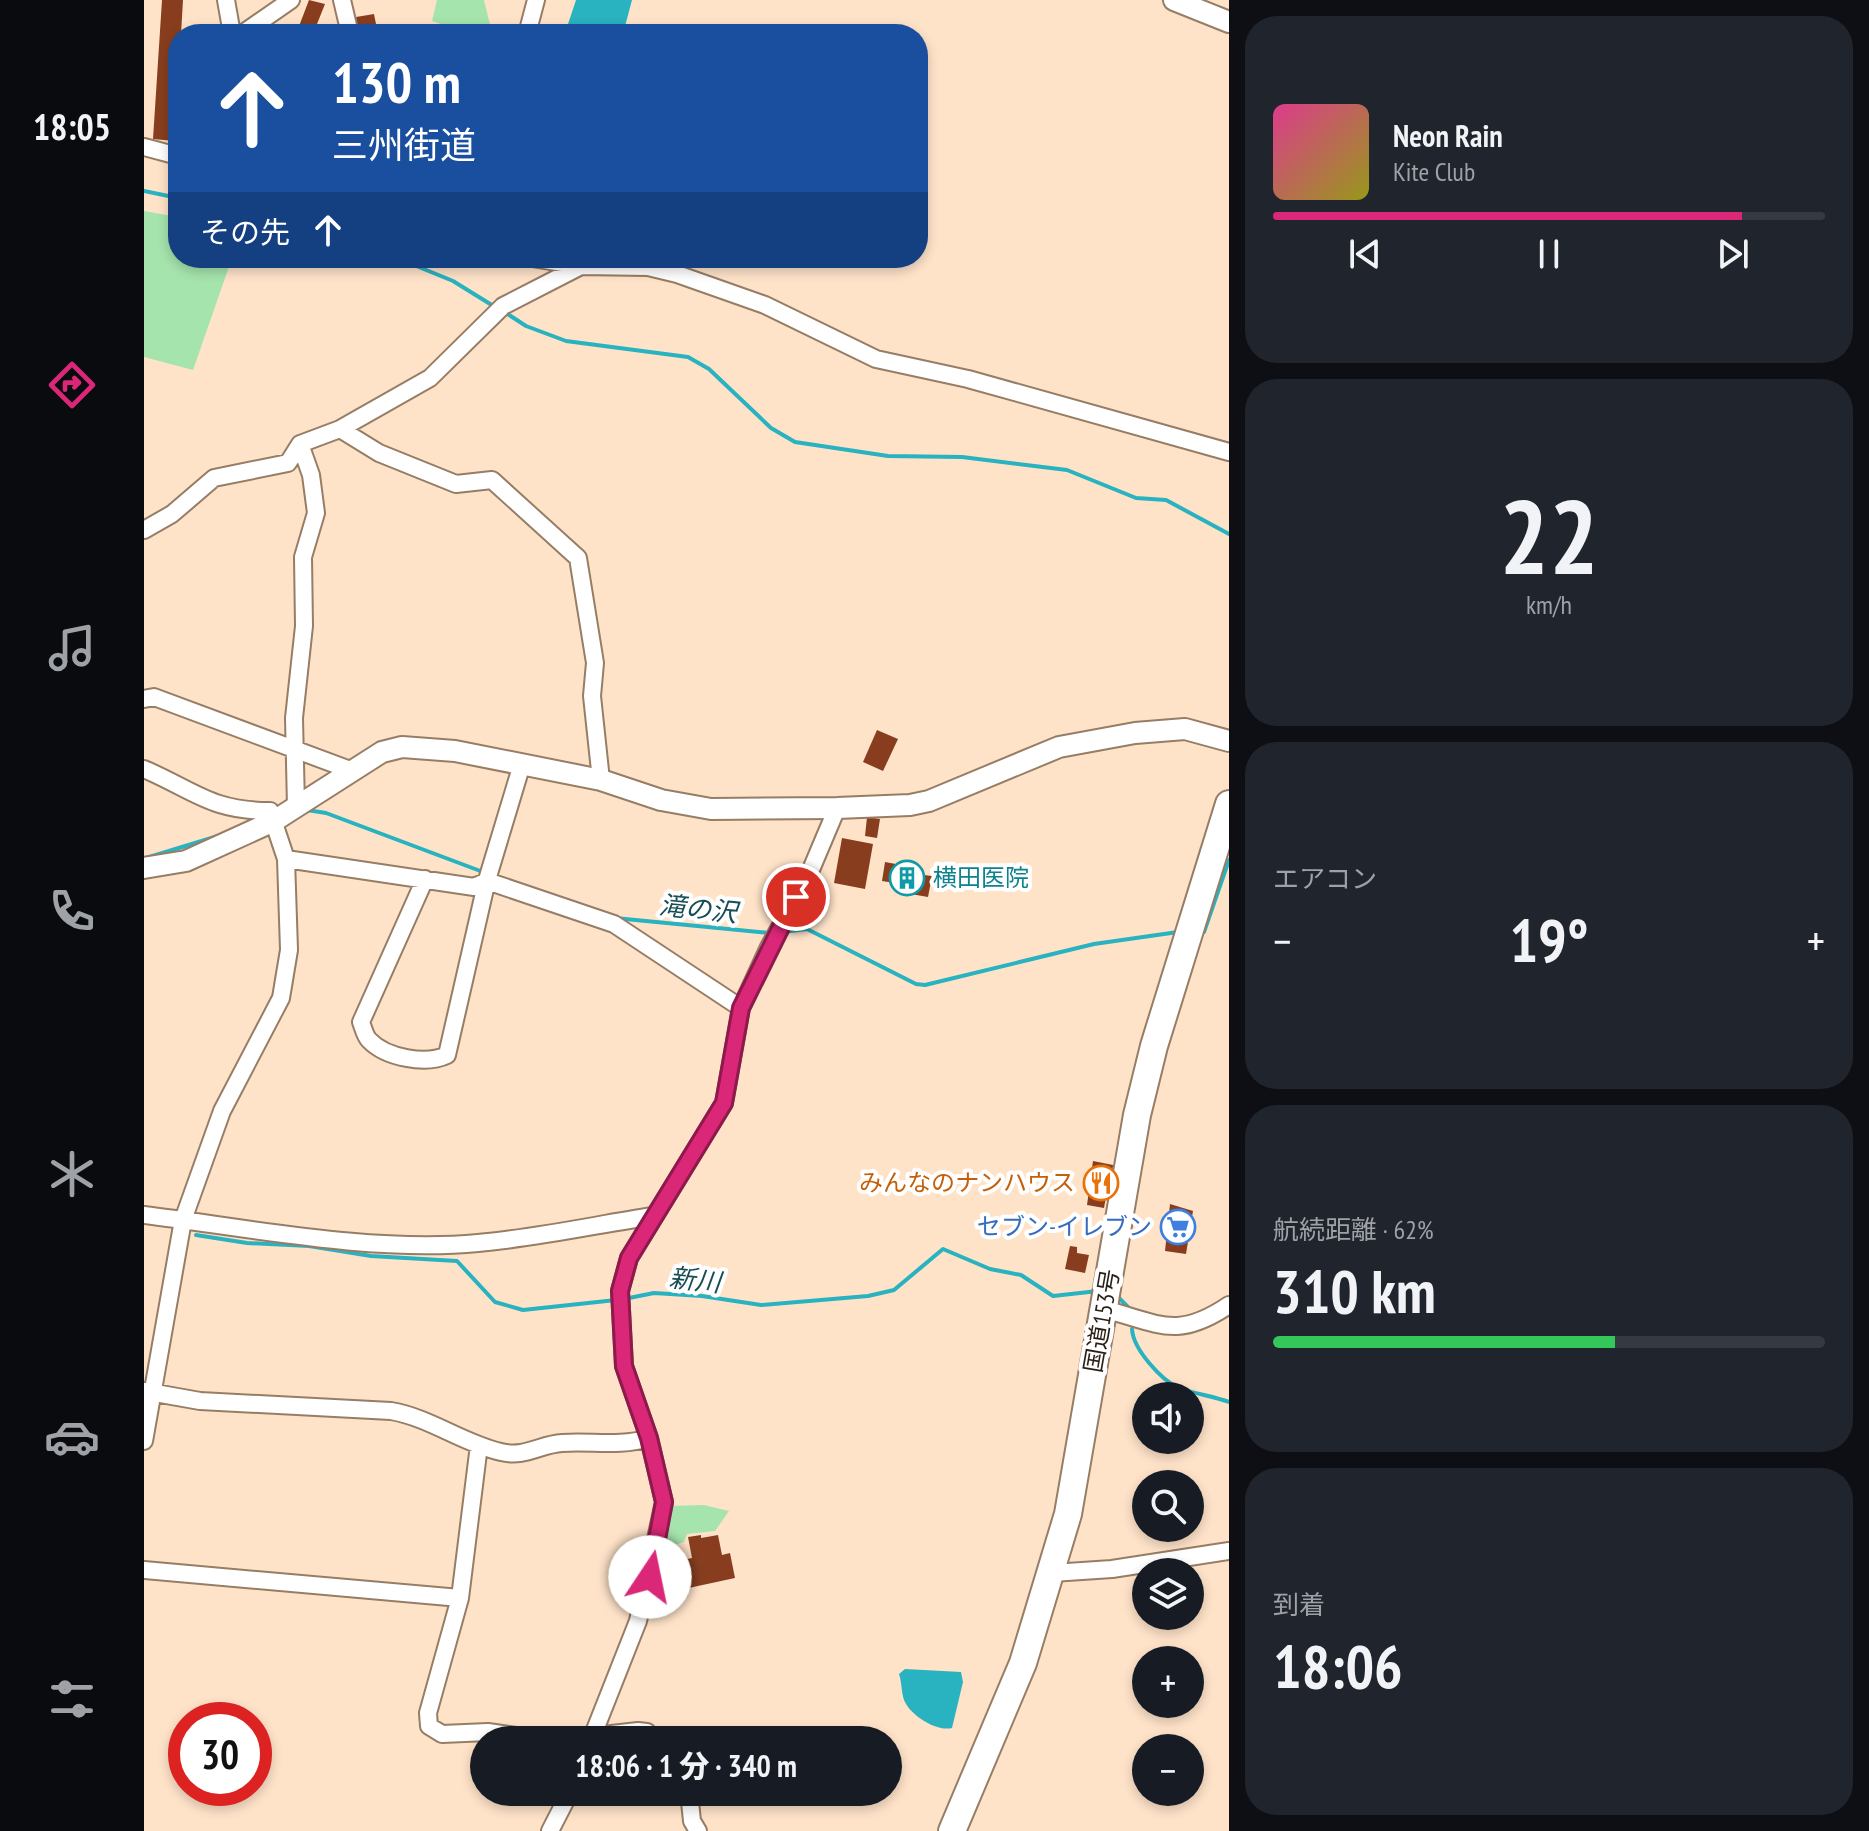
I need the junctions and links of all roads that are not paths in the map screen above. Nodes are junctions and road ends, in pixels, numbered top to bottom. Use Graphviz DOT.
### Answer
graph roads {
  1 [pos="226,0"];
  2 [pos="291,0"];
  3 [pos="342,0"];
  4 [pos="536,0"];
  5 [pos="1174,0"];
  6 [pos="1229,22"];
  7 [pos="230,24"];
  8 [pos="256,24"];
  9 [pos="348,24"];
  10 [pos="530,24"];
  11 [pos="144,147"];
  12 [pos="168,153"];
  13 [pos="577,268"];
  14 [pos="652,268"];
  15 [pos="340,429"];
  16 [pos="300,444"];
  17 [pos="1229,452"];
  18 [pos="144,530"];
  19 [pos="144,699"];
  20 [pos="1229,741"];
  21 [pos="296,750"];
  22 [pos="522,764"];
  23 [pos="144,769"];
  24 [pos="353,771"];
  25 [pos="601,780"];
  26 [pos="1229,804"];
  27 [pos="296,807"];
  28 [pos="837,808"];
  29 [pos="274,821"];
  30 [pos="286,859"];
  31 [pos="144,868"];
  32 [pos="488,875"];
  33 [pos="425,879"];
  34 [pos="741,1008"];
  35 [pos="144,1215"];
  36 [pos="653,1216"];
  37 [pos="183,1220"];
  38 [pos="1106,1297"];
  39 [pos="1229,1305"];
  40 [pos="149,1392"];
  41 [pos="649,1438"];
  42 [pos="144,1441"];
  43 [pos="479,1445"];
  44 [pos="1229,1551"];
  45 [pos="144,1570"];
  46 [pos="1052,1573"];
  47 [pos="460,1598"];
  48 [pos="597,1726"];
  49 [pos="470,1733"];
  50 [pos="563,1806"];
  51 [pos="690,1806"];
  52 [pos="550,1831"];
  53 [pos="698,1831"];
  54 [pos="952,1831"];
  1 -- 7 [label="street"];
  2 -- 8 [label="street"];
  3 -- 9 [label="street"];
  4 -- 10 [label="street"];
  5 -- 6 [label="street"];
  11 -- 12 [label="street"];
  13 -- 15 [label="street"];
  14 -- 17 [label="street"];
  15 -- 16 [label="street"];
  15 -- 25 [label="street"];
  16 -- 18 [label="street"];
  16 -- 21 [label="street"];
  19 -- 21 [label="street"];
  20 -- 28 [label="street"];
  21 -- 24 [label="street"];
  21 -- 27 [label="street"];
  22 -- 24 [label="street"];
  22 -- 25 [label="street"];
  22 -- 32 [label="street"];
  23 -- 29 [label="street"];
  24 -- 27 [label="street"];
  25 -- 28 [label="street"];
  26 -- 38 [label="highway, 国道153号"];
  27 -- 29 [label="street"];
  28 -- 34 [label="street"];
  29 -- 30 [label="street"];
  29 -- 31 [label="street"];
  30 -- 33 [label="street"];
  30 -- 37 [label="street"];
  32 -- 33 [label="street"];
  32 -- 33 [label="street"];
  32 -- 34 [label="street"];
  34 -- 36 [label="street"];
  35 -- 37 [label="street"];
  36 -- 37 [label="street"];
  36 -- 41 [label="street"];
  37 -- 40 [label="street"];
  38 -- 39 [label="street"];
  38 -- 46 [label="highway, 国道153号"];
  40 -- 42 [label="street"];
  40 -- 43 [label="street"];
  41 -- 43 [label="street"];
  41 -- 48 [label="street"];
  43 -- 47 [label="street"];
  44 -- 46 [label="street"];
  45 -- 47 [label="street"];
  46 -- 54 [label="highway, 国道153号"];
  47 -- 49 [label="street"];
  50 -- 52 [label="street"];
  51 -- 53 [label="street"];
}
